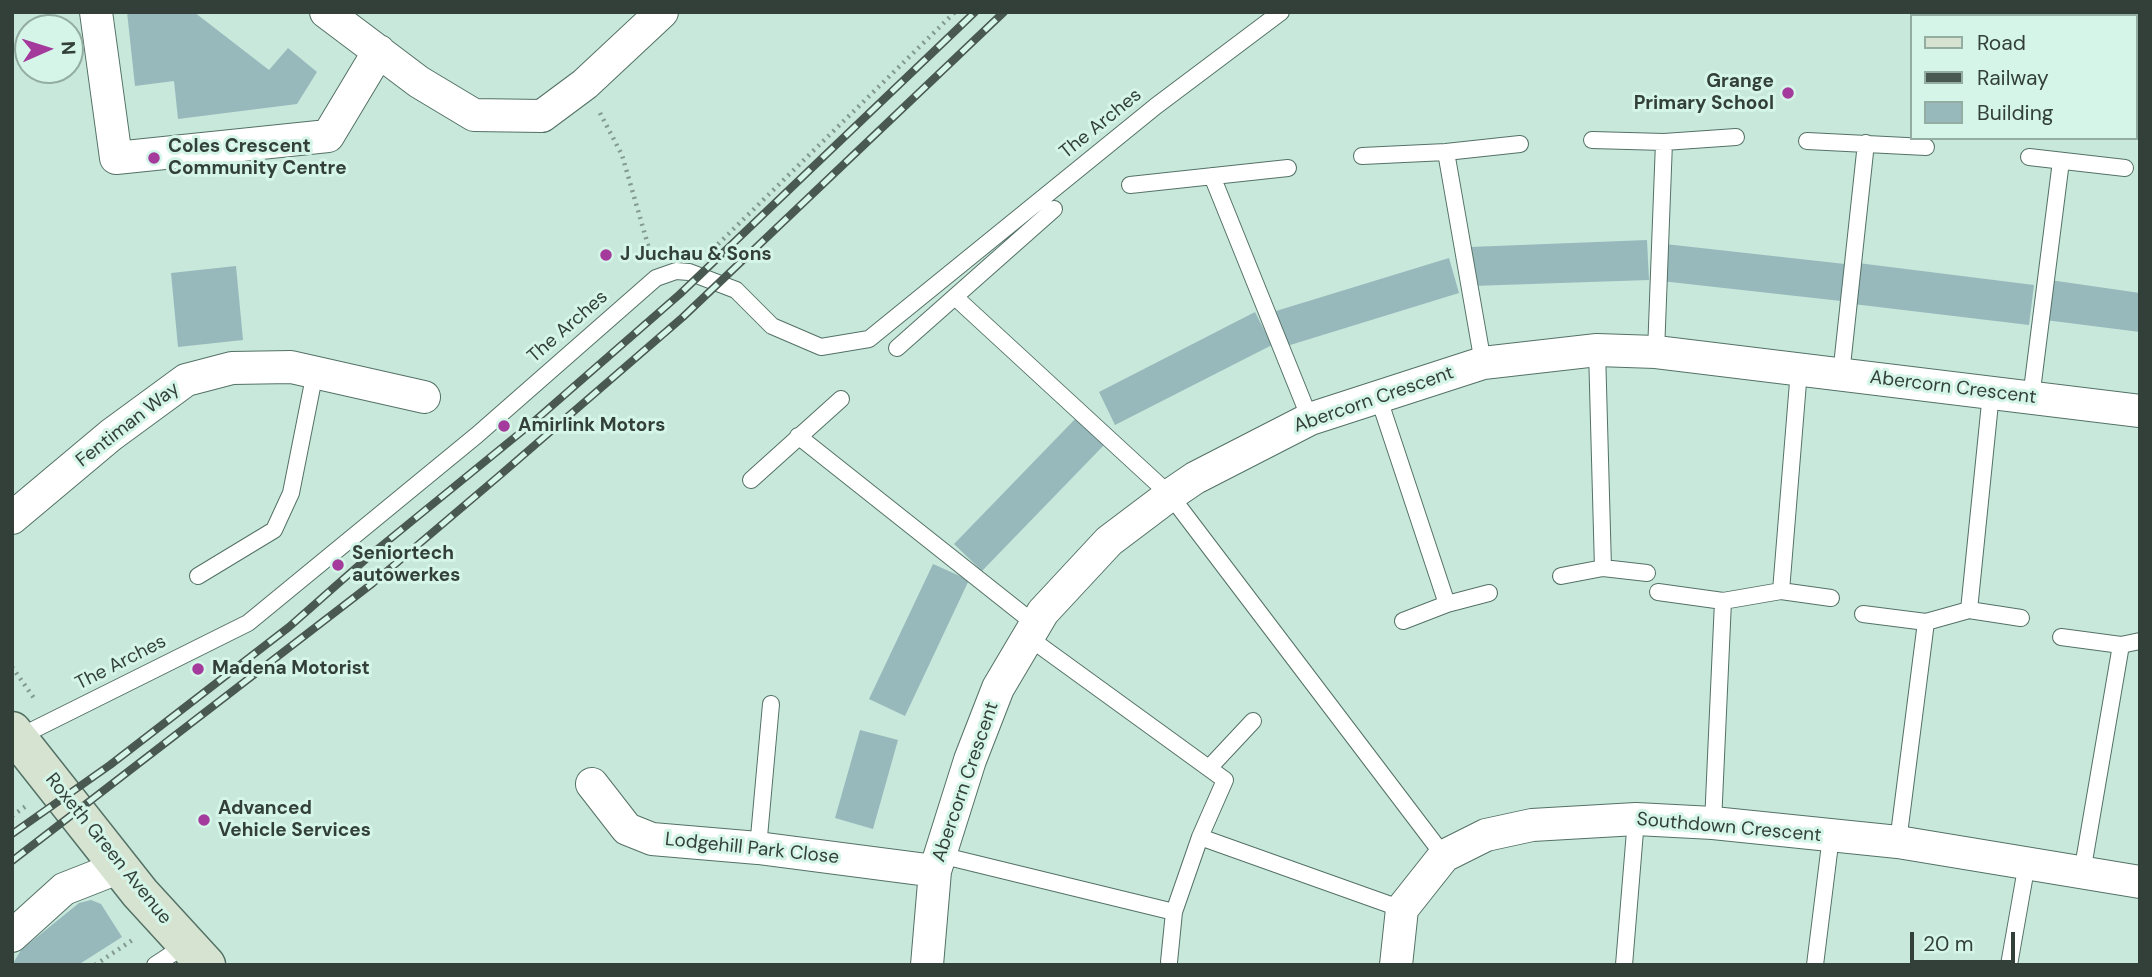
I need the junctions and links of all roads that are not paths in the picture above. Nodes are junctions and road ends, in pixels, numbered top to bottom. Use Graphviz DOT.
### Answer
graph roads {
  1 [pos="96,12"];
  2 [pos="326,12"];
  3 [pos="662,12"];
  4 [pos="1281,12"];
  5 [pos="379,51"];
  6 [pos="1736,137"];
  7 [pos="1592,140"];
  8 [pos="1807,141"];
  9 [pos="1664,142"];
  10 [pos="1866,143"];
  11 [pos="1520,144"];
  12 [pos="1926,147"];
  13 [pos="1446,152"];
  14 [pos="1362,156"];
  15 [pos="2029,157"];
  16 [pos="2061,161"];
  17 [pos="1288,168"];
  18 [pos="2125,168"];
  19 [pos="1212,176"];
  20 [pos="1130,185"];
  21 [pos="1054,209"];
  22 [pos="955,297"];
  23 [pos="897,348"];
  24 [pos="1597,351"];
  25 [pos="1656,352"];
  26 [pos="1483,363"];
  27 [pos="1799,370"];
  28 [pos="315,372"];
  29 [pos="1841,375"];
  30 [pos="1991,393"];
  31 [pos="1378,396"];
  32 [pos="424,397"];
  33 [pos="2031,398"];
  34 [pos="841,399"];
  35 [pos="2140,411"];
  36 [pos="1310,419"];
  37 [pos="798,436"];
  38 [pos="751,480"];
  39 [pos="1170,495"];
  40 [pos="12,518"];
  41 [pos="1604,568"];
  42 [pos="1647,573"];
  43 [pos="198,576"];
  44 [pos="1561,576"];
  45 [pos="1781,591"];
  46 [pos="1658,592"];
  47 [pos="1489,593"];
  48 [pos="1830,598"];
  49 [pos="1723,601"];
  50 [pos="1447,604"];
  51 [pos="1969,610"];
  52 [pos="1863,614"];
  53 [pos="2021,618"];
  54 [pos="1403,621"];
  55 [pos="1926,622"];
  56 [pos="1031,631"];
  57 [pos="2061,636"];
  58 [pos="2140,640"];
  59 [pos="2121,645"];
  60 [pos="771,705"];
  61 [pos="1253,721"];
  62 [pos="15,734"];
  63 [pos="1209,768"];
  64 [pos="592,784"];
  65 [pos="1636,819"];
  66 [pos="1713,823"];
  67 [pos="1831,836"];
  68 [pos="1200,837"];
  69 [pos="1898,842"];
  70 [pos="758,848"];
  71 [pos="1444,856"];
  72 [pos="938,863"];
  73 [pos="2026,863"];
  74 [pos="120,867"];
  75 [pos="2082,873"];
  76 [pos="2140,882"];
  77 [pos="1402,909"];
  78 [pos="1174,912"];
  79 [pos="12,936"];
  80 [pos="186,943"];
  81 [pos="1169,962"];
  82 [pos="155,965"];
  83 [pos="927,965"];
  84 [pos="1396,965"];
  85 [pos="1624,965"];
  86 [pos="1815,965"];
  87 [pos="2009,965"];
  1 -- 5 [label="street"];
  2 -- 5 [label="street"];
  3 -- 5 [label="street"];
  4 -- 62 [label="lane, The Arches"];
  6 -- 9 [label="lane"];
  7 -- 9 [label="lane"];
  8 -- 10 [label="lane"];
  9 -- 25 [label="lane"];
  10 -- 12 [label="lane"];
  10 -- 29 [label="lane"];
  11 -- 13 [label="lane"];
  13 -- 14 [label="lane"];
  13 -- 26 [label="lane"];
  15 -- 16 [label="lane"];
  16 -- 18 [label="lane"];
  16 -- 33 [label="lane"];
  17 -- 19 [label="lane"];
  19 -- 20 [label="lane"];
  19 -- 36 [label="lane"];
  21 -- 22 [label="lane"];
  22 -- 23 [label="lane"];
  22 -- 39 [label="lane"];
  24 -- 25 [label="street, Abercorn Crescent"];
  24 -- 26 [label="street, Abercorn Crescent"];
  24 -- 41 [label="lane"];
  25 -- 27 [label="street, Abercorn Crescent"];
  26 -- 31 [label="street, Abercorn Crescent"];
  27 -- 29 [label="street, Abercorn Crescent"];
  27 -- 45 [label="lane"];
  28 -- 32 [label="street, Fentiman Way"];
  28 -- 40 [label="street, Fentiman Way"];
  28 -- 43 [label="lane"];
  29 -- 30 [label="street, Abercorn Crescent"];
  30 -- 33 [label="street, Abercorn Crescent"];
  30 -- 51 [label="lane"];
  31 -- 36 [label="street, Abercorn Crescent"];
  31 -- 50 [label="lane"];
  33 -- 35 [label="street, Abercorn Crescent"];
  34 -- 37 [label="lane"];
  36 -- 39 [label="street, Abercorn Crescent"];
  37 -- 38 [label="lane"];
  37 -- 56 [label="lane"];
  39 -- 56 [label="street, Abercorn Crescent"];
  39 -- 71 [label="lane"];
  41 -- 42 [label="lane"];
  41 -- 44 [label="lane"];
  45 -- 48 [label="lane"];
  45 -- 49 [label="lane"];
  46 -- 49 [label="lane"];
  47 -- 50 [label="lane"];
  49 -- 66 [label="lane"];
  50 -- 54 [label="lane"];
  51 -- 53 [label="lane"];
  51 -- 55 [label="lane"];
  52 -- 55 [label="lane"];
  55 -- 69 [label="lane"];
  56 -- 63 [label="lane"];
  56 -- 72 [label="street, Abercorn Crescent"];
  57 -- 59 [label="lane"];
  58 -- 59 [label="lane"];
  59 -- 75 [label="lane"];
  60 -- 70 [label="lane"];
  61 -- 63 [label="lane"];
  62 -- 74 [label="street, Roxeth Green Avenue"];
  63 -- 68 [label="lane"];
  64 -- 70 [label="street, Lodgehill Park Close"];
  65 -- 66 [label="street, Southdown Crescent"];
  65 -- 71 [label="street, Southdown Crescent"];
  65 -- 85 [label="lane"];
  66 -- 67 [label="street, Southdown Crescent"];
  67 -- 69 [label="street, Southdown Crescent"];
  67 -- 86 [label="lane"];
  68 -- 77 [label="lane"];
  68 -- 78 [label="lane"];
  69 -- 73 [label="street, Southdown Crescent"];
  70 -- 72 [label="street, Lodgehill Park Close"];
  71 -- 77 [label="street, Southdown Crescent"];
  72 -- 78 [label="lane"];
  72 -- 83 [label="street, Abercorn Crescent"];
  73 -- 75 [label="street, Southdown Crescent"];
  73 -- 87 [label="lane"];
  74 -- 79 [label="street"];
  74 -- 80 [label="street, Roxeth Green Avenue"];
  75 -- 76 [label="street, Southdown Crescent"];
  77 -- 84 [label="street"];
  78 -- 81 [label="lane"];
  80 -- 82 [label="lane"];
}
